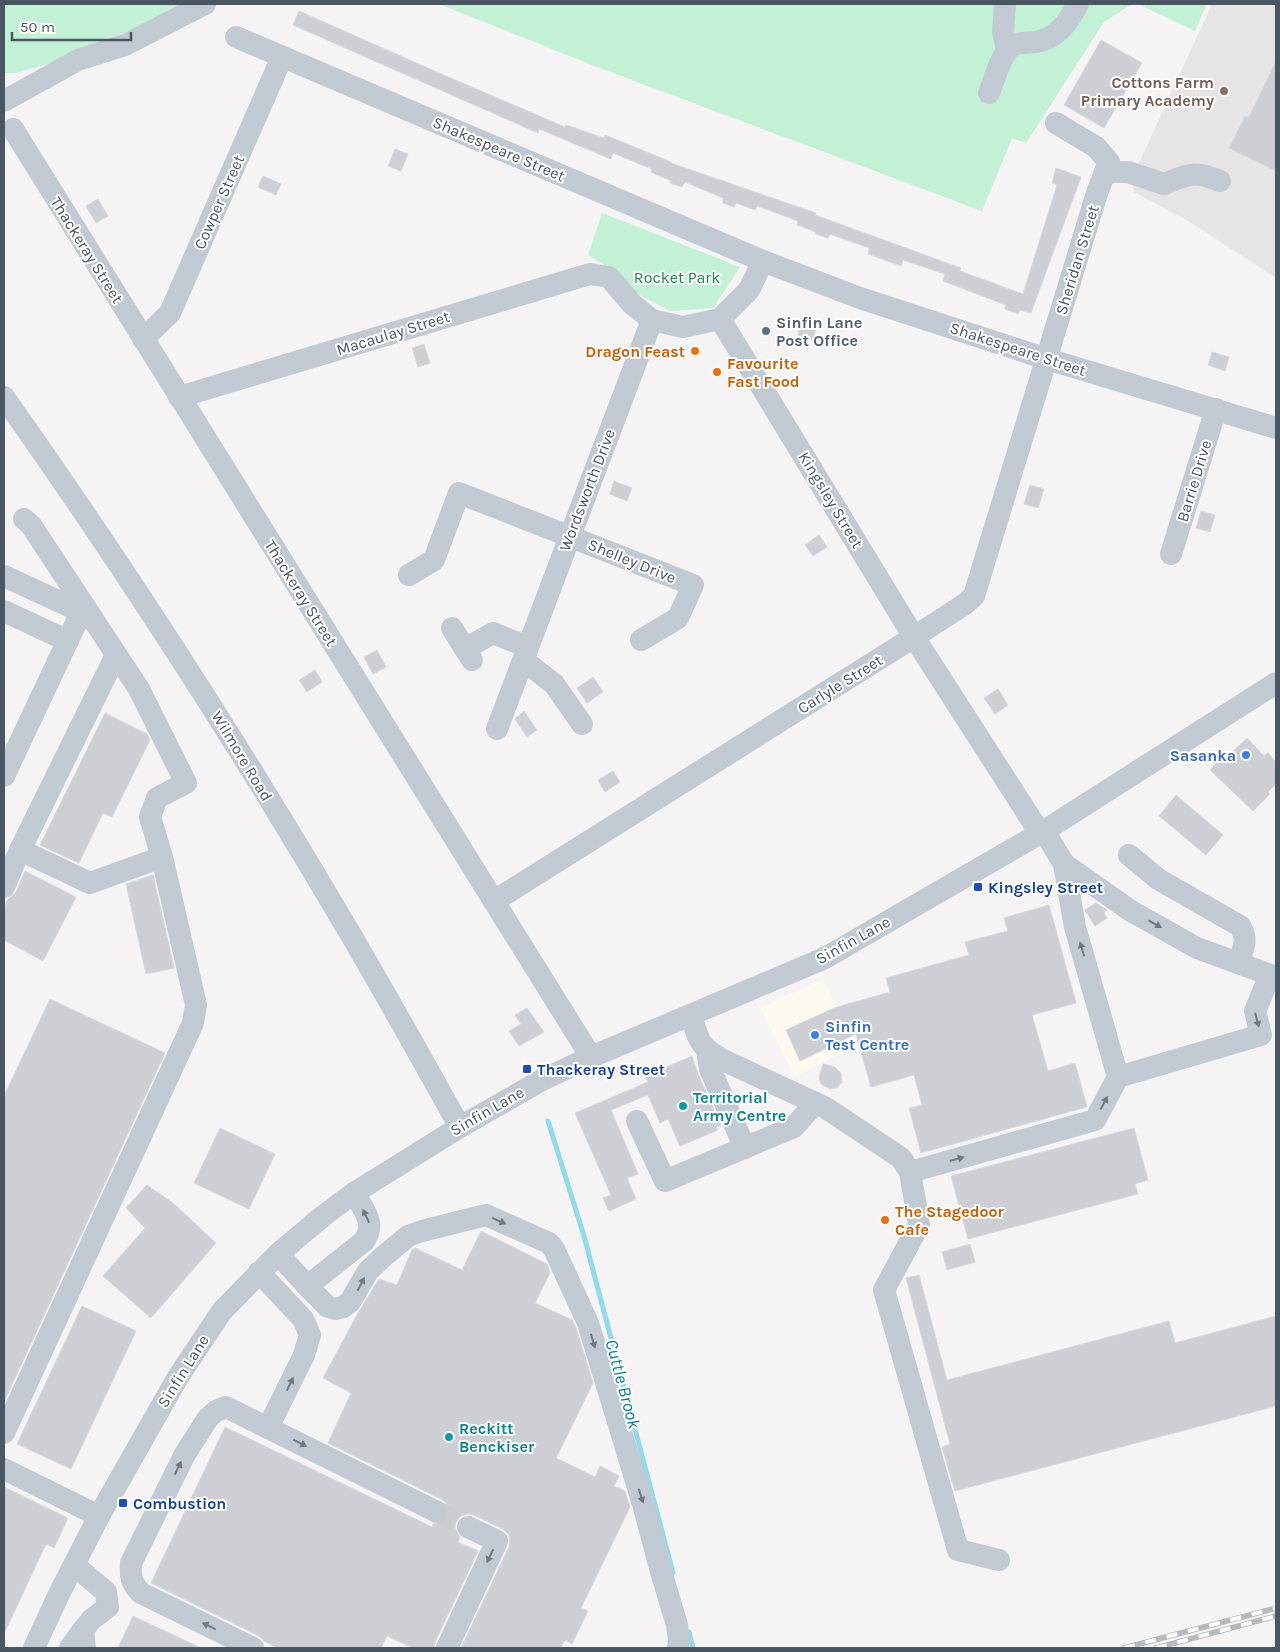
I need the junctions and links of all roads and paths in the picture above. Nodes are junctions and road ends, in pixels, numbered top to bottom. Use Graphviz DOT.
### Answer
graph roads {
  1 [pos="205,4"];
  2 [pos="1006,4"];
  3 [pos="1078,4"];
  4 [pos="236,37"];
  5 [pos="1007,50"];
  6 [pos="282,58"];
  7 [pos="989,93"];
  8 [pos="4,101"];
  9 [pos="1056,123"];
  10 [pos="13,129"];
  11 [pos="1107,167"];
  12 [pos="1220,181"];
  13 [pos="763,261"];
  14 [pos="720,319"];
  15 [pos="652,320"];
  16 [pos="143,339"];
  17 [pos="1047,359"];
  18 [pos="4,397"];
  19 [pos="179,397"];
  20 [pos="1216,409"];
  21 [pos="1276,428"];
  22 [pos="24,519"];
  23 [pos="570,537"];
  24 [pos="1171,554"];
  25 [pos="409,575"];
  26 [pos="4,576"];
  27 [pos="83,609"];
  28 [pos="4,611"];
  29 [pos="452,628"];
  30 [pos="914,638"];
  31 [pos="641,640"];
  32 [pos="68,641"];
  33 [pos="525,654"];
  34 [pos="116,655"];
  35 [pos="1276,683"];
  36 [pos="582,724"];
  37 [pos="497,729"];
  38 [pos="4,776"];
  39 [pos="1042,832"];
  40 [pos="20,850"];
  41 [pos="1129,855"];
  42 [pos="162,857"];
  43 [pos="1064,864"];
  44 [pos="4,887"];
  45 [pos="494,901"];
  46 [pos="1238,964"];
  47 [pos="1273,976"];
  48 [pos="691,1016"];
  49 [pos="707,1050"];
  50 [pos="591,1057"];
  51 [pos="1118,1077"];
  52 [pos="813,1102"];
  53 [pos="637,1121"];
  54 [pos="460,1127"];
  55 [pos="745,1148"];
  56 [pos="910,1172"];
  57 [pos="354,1193"];
  58 [pos="278,1254"];
  59 [pos="258,1272"];
  60 [pos="305,1284"];
  61 [pos="268,1428"];
  62 [pos="4,1433"];
  63 [pos="4,1469"];
  64 [pos="435,1510"];
  65 [pos="99,1516"];
  66 [pos="468,1527"];
  67 [pos="999,1560"];
  68 [pos="74,1565"];
  69 [pos="84,1639"];
  70 [pos="34,1648"];
  71 [pos="70,1648"];
  72 [pos="253,1648"];
  73 [pos="447,1648"];
  74 [pos="678,1648"];
  1 -- 8 [label="street"];
  2 -- 5 [label="street"];
  3 -- 5 [label="street"];
  4 -- 6 [label="street, Shakespeare Street"];
  5 -- 7 [label="street"];
  6 -- 13 [label="street, Shakespeare Street"];
  6 -- 16 [label="street, Cowper Street"];
  9 -- 11 [label="street"];
  10 -- 16 [label="street, Thackeray Street"];
  11 -- 12 [label="street"];
  11 -- 17 [label="street, Sheridan Street"];
  13 -- 14 [label="street"];
  13 -- 17 [label="street, Shakespeare Street"];
  14 -- 15 [label="street"];
  14 -- 30 [label="street, Kingsley Street"];
  15 -- 19 [label="street, Macaulay Street"];
  15 -- 23 [label="street, Wordsworth Drive"];
  16 -- 19 [label="street, Thackeray Street"];
  17 -- 20 [label="street, Shakespeare Street"];
  17 -- 30 [label="street, Carlyle Street"];
  18 -- 54 [label="street, Wilmore Road"];
  19 -- 45 [label="street, Thackeray Street"];
  20 -- 21 [label="street, Shakespeare Street"];
  20 -- 24 [label="street, Barrie Drive"];
  22 -- 27 [label="street"];
  23 -- 25 [label="street, Shelley Drive"];
  23 -- 31 [label="street, Shelley Drive"];
  23 -- 33 [label="street, Wordsworth Drive"];
  26 -- 27 [label="street"];
  27 -- 32 [label="street"];
  27 -- 34 [label="street"];
  28 -- 32 [label="street"];
  29 -- 33 [label="street"];
  30 -- 39 [label="street, Kingsley Street"];
  30 -- 45 [label="street, Carlyle Street"];
  32 -- 38 [label="street"];
  33 -- 36 [label="street"];
  33 -- 37 [label="street, Wordsworth Drive"];
  34 -- 40 [label="street"];
  34 -- 42 [label="street"];
  35 -- 39 [label="street, Sinfin Lane"];
  39 -- 43 [label="street, Kingsley Street"];
  39 -- 48 [label="street, Sinfin Lane"];
  40 -- 42 [label="street"];
  40 -- 44 [label="street"];
  41 -- 46 [label="street"];
  42 -- 62 [label="street"];
  43 -- 46 [label="street, one-way"];
  51 -- 43 [label="street, one-way"];
  45 -- 50 [label="street, Thackeray Street"];
  46 -- 47 [label="street"];
  47 -- 51 [label="street, one-way"];
  48 -- 49 [label="street"];
  48 -- 50 [label="street, Sinfin Lane"];
  49 -- 52 [label="street"];
  49 -- 55 [label="street"];
  50 -- 54 [label="street, Sinfin Lane"];
  56 -- 51 [label="street, one-way"];
  52 -- 55 [label="street"];
  52 -- 56 [label="street"];
  53 -- 55 [label="street"];
  54 -- 57 [label="street, Sinfin Lane"];
  56 -- 67 [label="street"];
  57 -- 58 [label="street, Sinfin Lane"];
  60 -- 57 [label="street, one-way"];
  58 -- 59 [label="street, Sinfin Lane"];
  58 -- 60 [label="street"];
  61 -- 59 [label="street, one-way"];
  59 -- 65 [label="street, Sinfin Lane"];
  60 -- 74 [label="street, one-way"];
  61 -- 64 [label="street, one-way"];
  72 -- 61 [label="street, one-way"];
  63 -- 65 [label="street"];
  65 -- 68 [label="street, Sinfin Lane"];
  66 -- 73 [label="street, one-way"];
  68 -- 69 [label="street"];
  68 -- 70 [label="street, Sinfin Lane"];
  69 -- 71 [label="street"];
}
